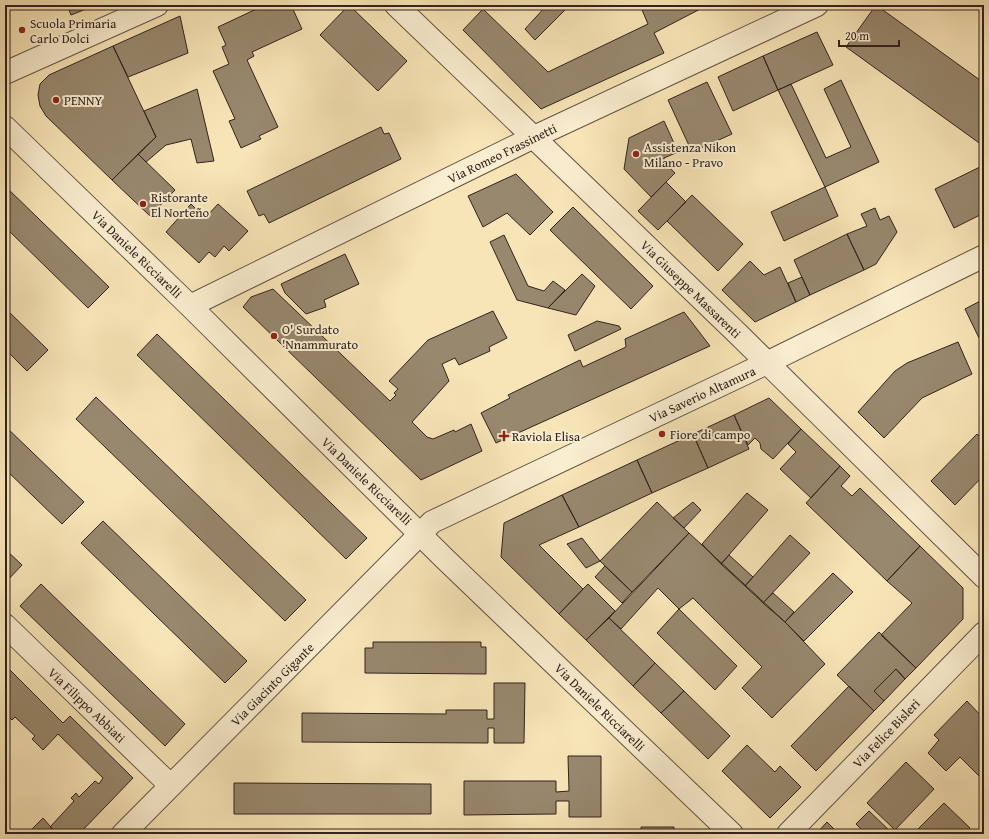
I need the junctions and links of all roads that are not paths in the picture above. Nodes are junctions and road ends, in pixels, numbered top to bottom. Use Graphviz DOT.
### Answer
graph roads {
  1 [pos="157,5"];
  2 [pos="396,5"];
  3 [pos="817,5"];
  4 [pos="5,73"];
  5 [pos="5,127"];
  6 [pos="534,137"];
  7 [pos="984,256"];
  8 [pos="190,306"];
  9 [pos="767,363"];
  10 [pos="420,532"];
  11 [pos="984,577"];
  12 [pos="5,625"];
  13 [pos="984,633"];
  14 [pos="170,785"];
  15 [pos="123,834"];
  16 [pos="732,834"];
  17 [pos="788,834"];
  1 -- 4 [label="street"];
  2 -- 6 [label="street, Via Giuseppe Massarenti"];
  3 -- 6 [label="street, Via Romeo Frassinetti"];
  5 -- 8 [label="street, Via Daniele Ricciarelli"];
  6 -- 8 [label="street, Via Romeo Frassinetti"];
  6 -- 9 [label="street, Via Giuseppe Massarenti"];
  7 -- 9 [label="street, Via Saverio Altamura"];
  8 -- 10 [label="street, Via Daniele Ricciarelli"];
  9 -- 10 [label="street, Via Saverio Altamura"];
  9 -- 11 [label="street, Via Giuseppe Massarenti"];
  10 -- 14 [label="street, Via Giacinto Gigante"];
  10 -- 16 [label="street, Via Daniele Ricciarelli"];
  12 -- 14 [label="street, Via Filippo Abbiati"];
  13 -- 17 [label="street, Via Felice Bisleri"];
  14 -- 15 [label="street, Via Giacinto Gigante"];
}
